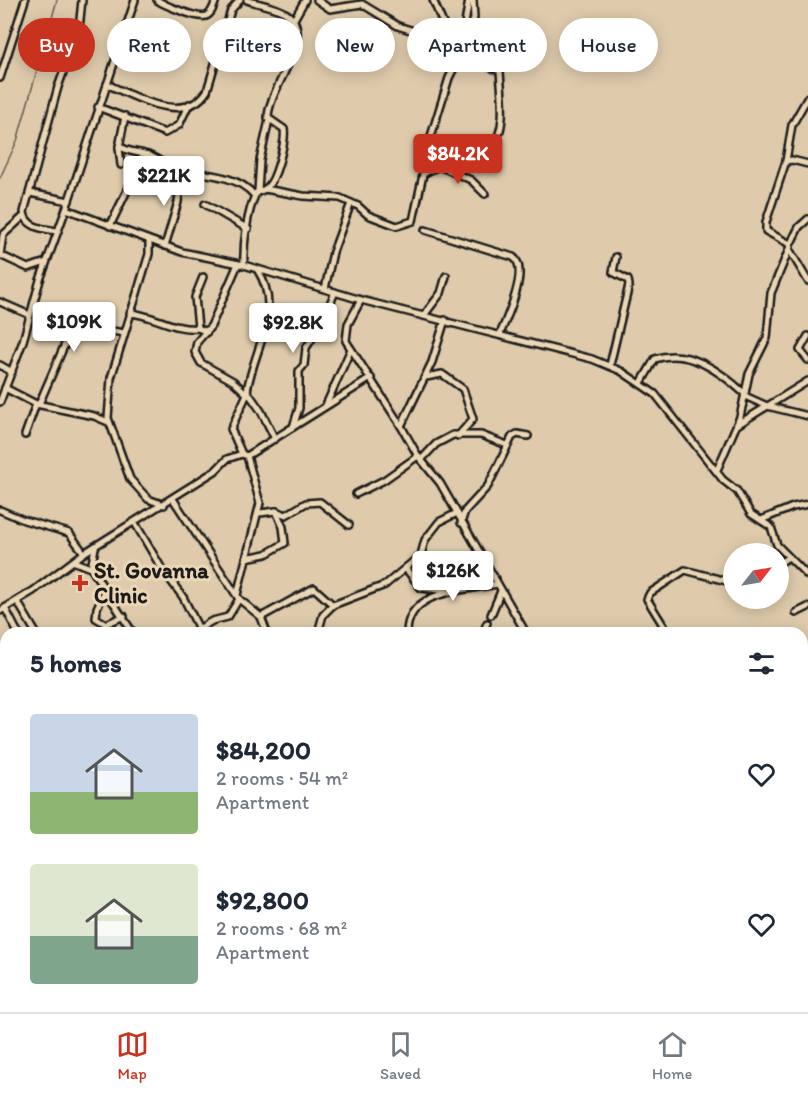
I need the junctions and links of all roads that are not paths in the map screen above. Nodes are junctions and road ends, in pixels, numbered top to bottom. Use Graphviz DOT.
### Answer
graph roads {
  1 [pos="26,0"];
  2 [pos="82,0"];
  3 [pos="135,0"];
  4 [pos="157,0"];
  5 [pos="216,0"];
  6 [pos="240,0"];
  7 [pos="247,0"];
  8 [pos="305,0"];
  9 [pos="317,0"];
  10 [pos="433,0"];
  11 [pos="480,0"];
  12 [pos="472,2"];
  13 [pos="297,12"];
  14 [pos="287,14"];
  15 [pos="290,18"];
  16 [pos="294,18"];
  17 [pos="441,18"];
  18 [pos="468,18"];
  19 [pos="407,29"];
  20 [pos="283,72"];
  21 [pos="453,72"];
  22 [pos="500,72"];
  23 [pos="0,78"];
  24 [pos="107,84"];
  25 [pos="808,96"];
  26 [pos="189,104"];
  27 [pos="98,107"];
  28 [pos="124,116"];
  29 [pos="269,120"];
  30 [pos="119,146"];
  31 [pos="148,154"];
  32 [pos="786,162"];
  33 [pos="808,164"];
  34 [pos="121,165"];
  35 [pos="439,166"];
  36 [pos="181,170"];
  37 [pos="423,174"];
  38 [pos="265,189"];
  39 [pos="30,193"];
  40 [pos="256,193"];
  41 [pos="485,194"];
  42 [pos="69,201"];
  43 [pos="351,203"];
  44 [pos="205,204"];
  45 [pos="66,209"];
  46 [pos="24,216"];
  47 [pos="808,219"];
  48 [pos="110,226"];
  49 [pos="248,228"];
  50 [pos="424,230"];
  51 [pos="57,231"];
  52 [pos="148,241"];
  53 [pos="157,244"];
  54 [pos="165,246"];
  55 [pos="790,247"];
  56 [pos="150,252"];
  57 [pos="616,257"];
  58 [pos="46,262"];
  59 [pos="241,264"];
  60 [pos="257,269"];
  61 [pos="446,276"];
  62 [pos="203,277"];
  63 [pos="808,281"];
  64 [pos="325,289"];
  65 [pos="334,292"];
  66 [pos="361,300"];
  67 [pos="0,302"];
  68 [pos="130,313"];
  69 [pos="30,315"];
  70 [pos="424,315"];
  71 [pos="445,320"];
  72 [pos="198,328"];
  73 [pos="207,332"];
  74 [pos="124,333"];
  75 [pos="500,334"];
  76 [pos="808,336"];
  77 [pos="351,349"];
  78 [pos="808,360"];
  79 [pos="0,365"];
  80 [pos="610,365"];
  81 [pos="12,372"];
  82 [pos="426,376"];
  83 [pos="371,378"];
  84 [pos="808,381"];
  85 [pos="641,383"];
  86 [pos="3,391"];
  87 [pos="247,394"];
  88 [pos="745,395"];
  89 [pos="0,402"];
  90 [pos="38,404"];
  91 [pos="767,406"];
  92 [pos="325,407"];
  93 [pos="808,416"];
  94 [pos="108,422"];
  95 [pos="401,426"];
  96 [pos="736,426"];
  97 [pos="293,427"];
  98 [pos="25,435"];
  99 [pos="458,436"];
  100 [pos="528,436"];
  101 [pos="275,439"];
  102 [pos="507,444"];
  103 [pos="244,455"];
  104 [pos="419,458"];
  105 [pos="717,470"];
  106 [pos="356,494"];
  107 [pos="173,499"];
  108 [pos="808,504"];
  109 [pos="164,505"];
  110 [pos="0,510"];
  111 [pos="276,511"];
  112 [pos="260,513"];
  113 [pos="455,513"];
  114 [pos="761,520"];
  115 [pos="135,523"];
  116 [pos="460,523"];
  117 [pos="349,525"];
  118 [pos="775,543"];
  119 [pos="95,548"];
  120 [pos="84,553"];
  121 [pos="246,558"];
  122 [pos="789,560"];
  123 [pos="75,562"];
  124 [pos="91,567"];
  125 [pos="405,568"];
  126 [pos="808,576"];
  127 [pos="723,580"];
  128 [pos="497,584"];
  129 [pos="106,588"];
  130 [pos="449,591"];
  131 [pos="501,591"];
  132 [pos="238,597"];
  133 [pos="17,601"];
  134 [pos="333,604"];
  135 [pos="808,607"];
  136 [pos="247,608"];
  137 [pos="2,610"];
  138 [pos="234,610"];
  139 [pos="796,613"];
  140 [pos="491,615"];
  141 [pos="124,616"];
  142 [pos="261,617"];
  143 [pos="487,623"];
  144 [pos="14,627"];
  145 [pos="32,627"];
  146 [pos="130,627"];
  147 [pos="198,627"];
  148 [pos="202,627"];
  149 [pos="265,627"];
  150 [pos="320,627"];
  151 [pos="408,627"];
  152 [pos="485,627"];
  153 [pos="522,627"];
  154 [pos="664,627"];
  1 -- 23 [label="street"];
  2 -- 39 [label="street"];
  3 -- 24 [label="street"];
  4 -- 5 [label="street"];
  6 -- 26 [label="street"];
  7 -- 14 [label="street"];
  8 -- 13 [label="street"];
  9 -- 19 [label="street"];
  10 -- 17 [label="street"];
  11 -- 12 [label="street"];
  12 -- 18 [label="street"];
  13 -- 14 [label="street"];
  13 -- 16 [label="street"];
  14 -- 15 [label="street"];
  20 -- 29 [label="street"];
  21 -- 37 [label="street"];
  22 -- 35 [label="street"];
  24 -- 26 [label="street"];
  24 -- 27 [label="street"];
  25 -- 32 [label="street"];
  26 -- 28 [label="street"];
  27 -- 28 [label="street"];
  27 -- 42 [label="street"];
  28 -- 30 [label="street"];
  29 -- 38 [label="street"];
  29 -- 40 [label="street"];
  30 -- 31 [label="street"];
  30 -- 34 [label="street"];
  31 -- 36 [label="street"];
  31 -- 48 [label="street"];
  32 -- 33 [label="street"];
  32 -- 55 [label="street"];
  35 -- 37 [label="street"];
  35 -- 41 [label="street"];
  36 -- 40 [label="street"];
  36 -- 54 [label="street"];
  37 -- 43 [label="street"];
  38 -- 40 [label="street"];
  38 -- 43 [label="street"];
  39 -- 42 [label="street"];
  39 -- 46 [label="street"];
  40 -- 49 [label="street"];
  42 -- 45 [label="street"];
  43 -- 64 [label="street"];
  44 -- 49 [label="street"];
  45 -- 48 [label="street"];
  45 -- 51 [label="street"];
  46 -- 51 [label="street"];
  46 -- 58 [label="street"];
  47 -- 55 [label="street"];
  48 -- 52 [label="street"];
  49 -- 59 [label="street"];
  50 -- 75 [label="street"];
  51 -- 58 [label="street"];
  52 -- 53 [label="street"];
  52 -- 56 [label="street"];
  53 -- 54 [label="street"];
  53 -- 56 [label="street"];
  54 -- 59 [label="street"];
  55 -- 63 [label="street"];
  55 -- 88 [label="street"];
  56 -- 68 [label="street"];
  57 -- 80 [label="street"];
  58 -- 69 [label="street"];
  59 -- 60 [label="street"];
  59 -- 73 [label="street"];
  60 -- 64 [label="street"];
  60 -- 87 [label="street"];
  61 -- 70 [label="street"];
  62 -- 72 [label="street"];
  64 -- 65 [label="street"];
  65 -- 66 [label="street"];
  65 -- 97 [label="street"];
  66 -- 70 [label="street"];
  66 -- 77 [label="street"];
  67 -- 69 [label="street"];
  68 -- 72 [label="street"];
  68 -- 74 [label="street"];
  69 -- 81 [label="street"];
  70 -- 71 [label="street"];
  71 -- 75 [label="street"];
  71 -- 82 [label="street"];
  72 -- 73 [label="street"];
  73 -- 87 [label="street"];
  74 -- 90 [label="street"];
  74 -- 94 [label="street"];
  75 -- 80 [label="street"];
  76 -- 78 [label="street"];
  77 -- 83 [label="street"];
  77 -- 92 [label="street"];
  79 -- 81 [label="street"];
  80 -- 85 [label="street"];
  81 -- 86 [label="street"];
  82 -- 95 [label="street"];
  82 -- 99 [label="street"];
  83 -- 92 [label="street"];
  83 -- 95 [label="street"];
  84 -- 91 [label="street"];
  85 -- 88 [label="street"];
  85 -- 105 [label="street"];
  86 -- 89 [label="street"];
  86 -- 90 [label="street"];
  87 -- 101 [label="street"];
  87 -- 103 [label="street"];
  88 -- 91 [label="street"];
  88 -- 96 [label="street"];
  90 -- 94 [label="street"];
  90 -- 98 [label="street"];
  91 -- 93 [label="street"];
  91 -- 96 [label="street"];
  92 -- 97 [label="street"];
  94 -- 109 [label="street"];
  95 -- 104 [label="street"];
  96 -- 105 [label="street"];
  97 -- 101 [label="street"];
  99 -- 102 [label="street"];
  99 -- 104 [label="street"];
  100 -- 102 [label="street"];
  101 -- 103 [label="street"];
  102 -- 116 [label="street"];
  103 -- 107 [label="street"];
  103 -- 112 [label="street"];
  104 -- 106 [label="street"];
  104 -- 113 [label="street"];
  105 -- 114 [label="street"];
  107 -- 109 [label="street"];
  107 -- 132 [label="street"];
  108 -- 114 [label="street"];
  109 -- 115 [label="street"];
  110 -- 120 [label="street"];
  111 -- 112 [label="street"];
  111 -- 117 [label="street"];
  111 -- 121 [label="street"];
  112 -- 121 [label="street"];
  113 -- 116 [label="street"];
  113 -- 125 [label="street"];
  114 -- 118 [label="street"];
  115 -- 119 [label="street"];
  115 -- 147 [label="street"];
  116 -- 128 [label="street"];
  119 -- 120 [label="street"];
  119 -- 124 [label="street"];
  120 -- 123 [label="street"];
  121 -- 132 [label="street"];
  122 -- 126 [label="street"];
  123 -- 124 [label="street"];
  123 -- 133 [label="street"];
  124 -- 129 [label="street"];
  125 -- 130 [label="street"];
  125 -- 134 [label="street"];
  127 -- 154 [label="street"];
  128 -- 130 [label="street"];
  128 -- 131 [label="street"];
  129 -- 141 [label="street"];
  129 -- 141 [label="street"];
  130 -- 151 [label="street"];
  131 -- 140 [label="street"];
  131 -- 153 [label="street"];
  132 -- 136 [label="street"];
  132 -- 138 [label="street"];
  133 -- 137 [label="street"];
  133 -- 145 [label="street"];
  134 -- 142 [label="street"];
  134 -- 150 [label="street"];
  135 -- 139 [label="street"];
  136 -- 138 [label="street"];
  136 -- 142 [label="street"];
  137 -- 144 [label="street"];
  138 -- 148 [label="street"];
  141 -- 146 [label="street"];
  142 -- 149 [label="street"];
  143 -- 152 [label="street"];
}
